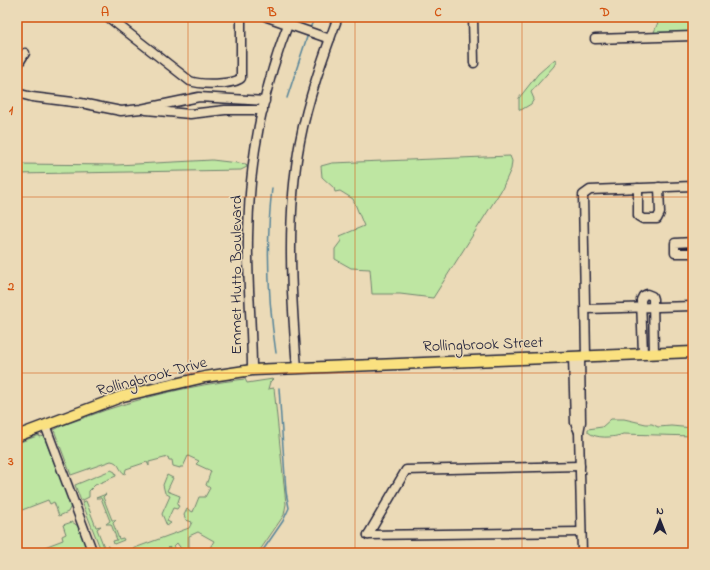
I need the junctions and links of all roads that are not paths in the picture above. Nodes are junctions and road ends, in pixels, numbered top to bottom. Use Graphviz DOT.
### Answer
graph roads {
  1 [pos="108,17"];
  2 [pos="241,17"];
  3 [pos="267,17"];
  4 [pos="338,17"];
  5 [pos="473,17"];
  6 [pos="290,20"];
  7 [pos="693,36"];
  8 [pos="330,39"];
  9 [pos="595,39"];
  10 [pos="25,53"];
  11 [pos="474,63"];
  12 [pos="17,66"];
  13 [pos="17,93"];
  14 [pos="265,101"];
  15 [pos="141,109"];
  16 [pos="263,110"];
  17 [pos="693,186"];
  18 [pos="659,187"];
  19 [pos="638,188"];
  20 [pos="693,242"];
  21 [pos="693,253"];
  22 [pos="693,306"];
  23 [pos="653,307"];
  24 [pos="642,308"];
  25 [pos="586,309"];
  26 [pos="693,352"];
  27 [pos="654,353"];
  28 [pos="643,354"];
  29 [pos="580,356"];
  30 [pos="297,368"];
  31 [pos="275,369"];
  32 [pos="252,370"];
  33 [pos="45,425"];
  34 [pos="17,436"];
  35 [pos="580,466"];
  36 [pos="581,532"];
  37 [pos="93,553"];
  38 [pos="582,553"];
  1 -- 2 [label="street"];
  3 -- 6 [label="street"];
  4 -- 8 [label="street"];
  5 -- 11 [label="street"];
  6 -- 8 [label="street"];
  6 -- 14 [label="street, Emmet Hutto Boulevard"];
  7 -- 9 [label="street"];
  8 -- 30 [label="street"];
  10 -- 12 [label="street"];
  13 -- 15 [label="street"];
  14 -- 15 [label="street"];
  14 -- 16 [label="street, Emmet Hutto Boulevard"];
  15 -- 16 [label="street"];
  16 -- 32 [label="street, Emmet Hutto Boulevard"];
  17 -- 18 [label="street"];
  18 -- 19 [label="street"];
  18 -- 19 [label="street"];
  19 -- 25 [label="street"];
  20 -- 21 [label="street"];
  22 -- 23 [label="street"];
  23 -- 24 [label="street"];
  23 -- 24 [label="street"];
  23 -- 27 [label="street"];
  24 -- 25 [label="street"];
  24 -- 28 [label="street"];
  25 -- 29 [label="street"];
  26 -- 27 [label="main road, Rollingbrook Street"];
  27 -- 28 [label="main road, Rollingbrook Street"];
  28 -- 29 [label="main road, Rollingbrook Street"];
  29 -- 30 [label="main road, Rollingbrook Street"];
  29 -- 35 [label="street"];
  30 -- 31 [label="main road, Rollingbrook Street"];
  31 -- 32 [label="main road, Rollingbrook Drive"];
  32 -- 33 [label="main road, Rollingbrook Drive"];
  33 -- 34 [label="main road, Rollingbrook Drive"];
  33 -- 37 [label="street"];
  35 -- 36 [label="street"];
  35 -- 36 [label="street"];
  36 -- 38 [label="street"];
}
